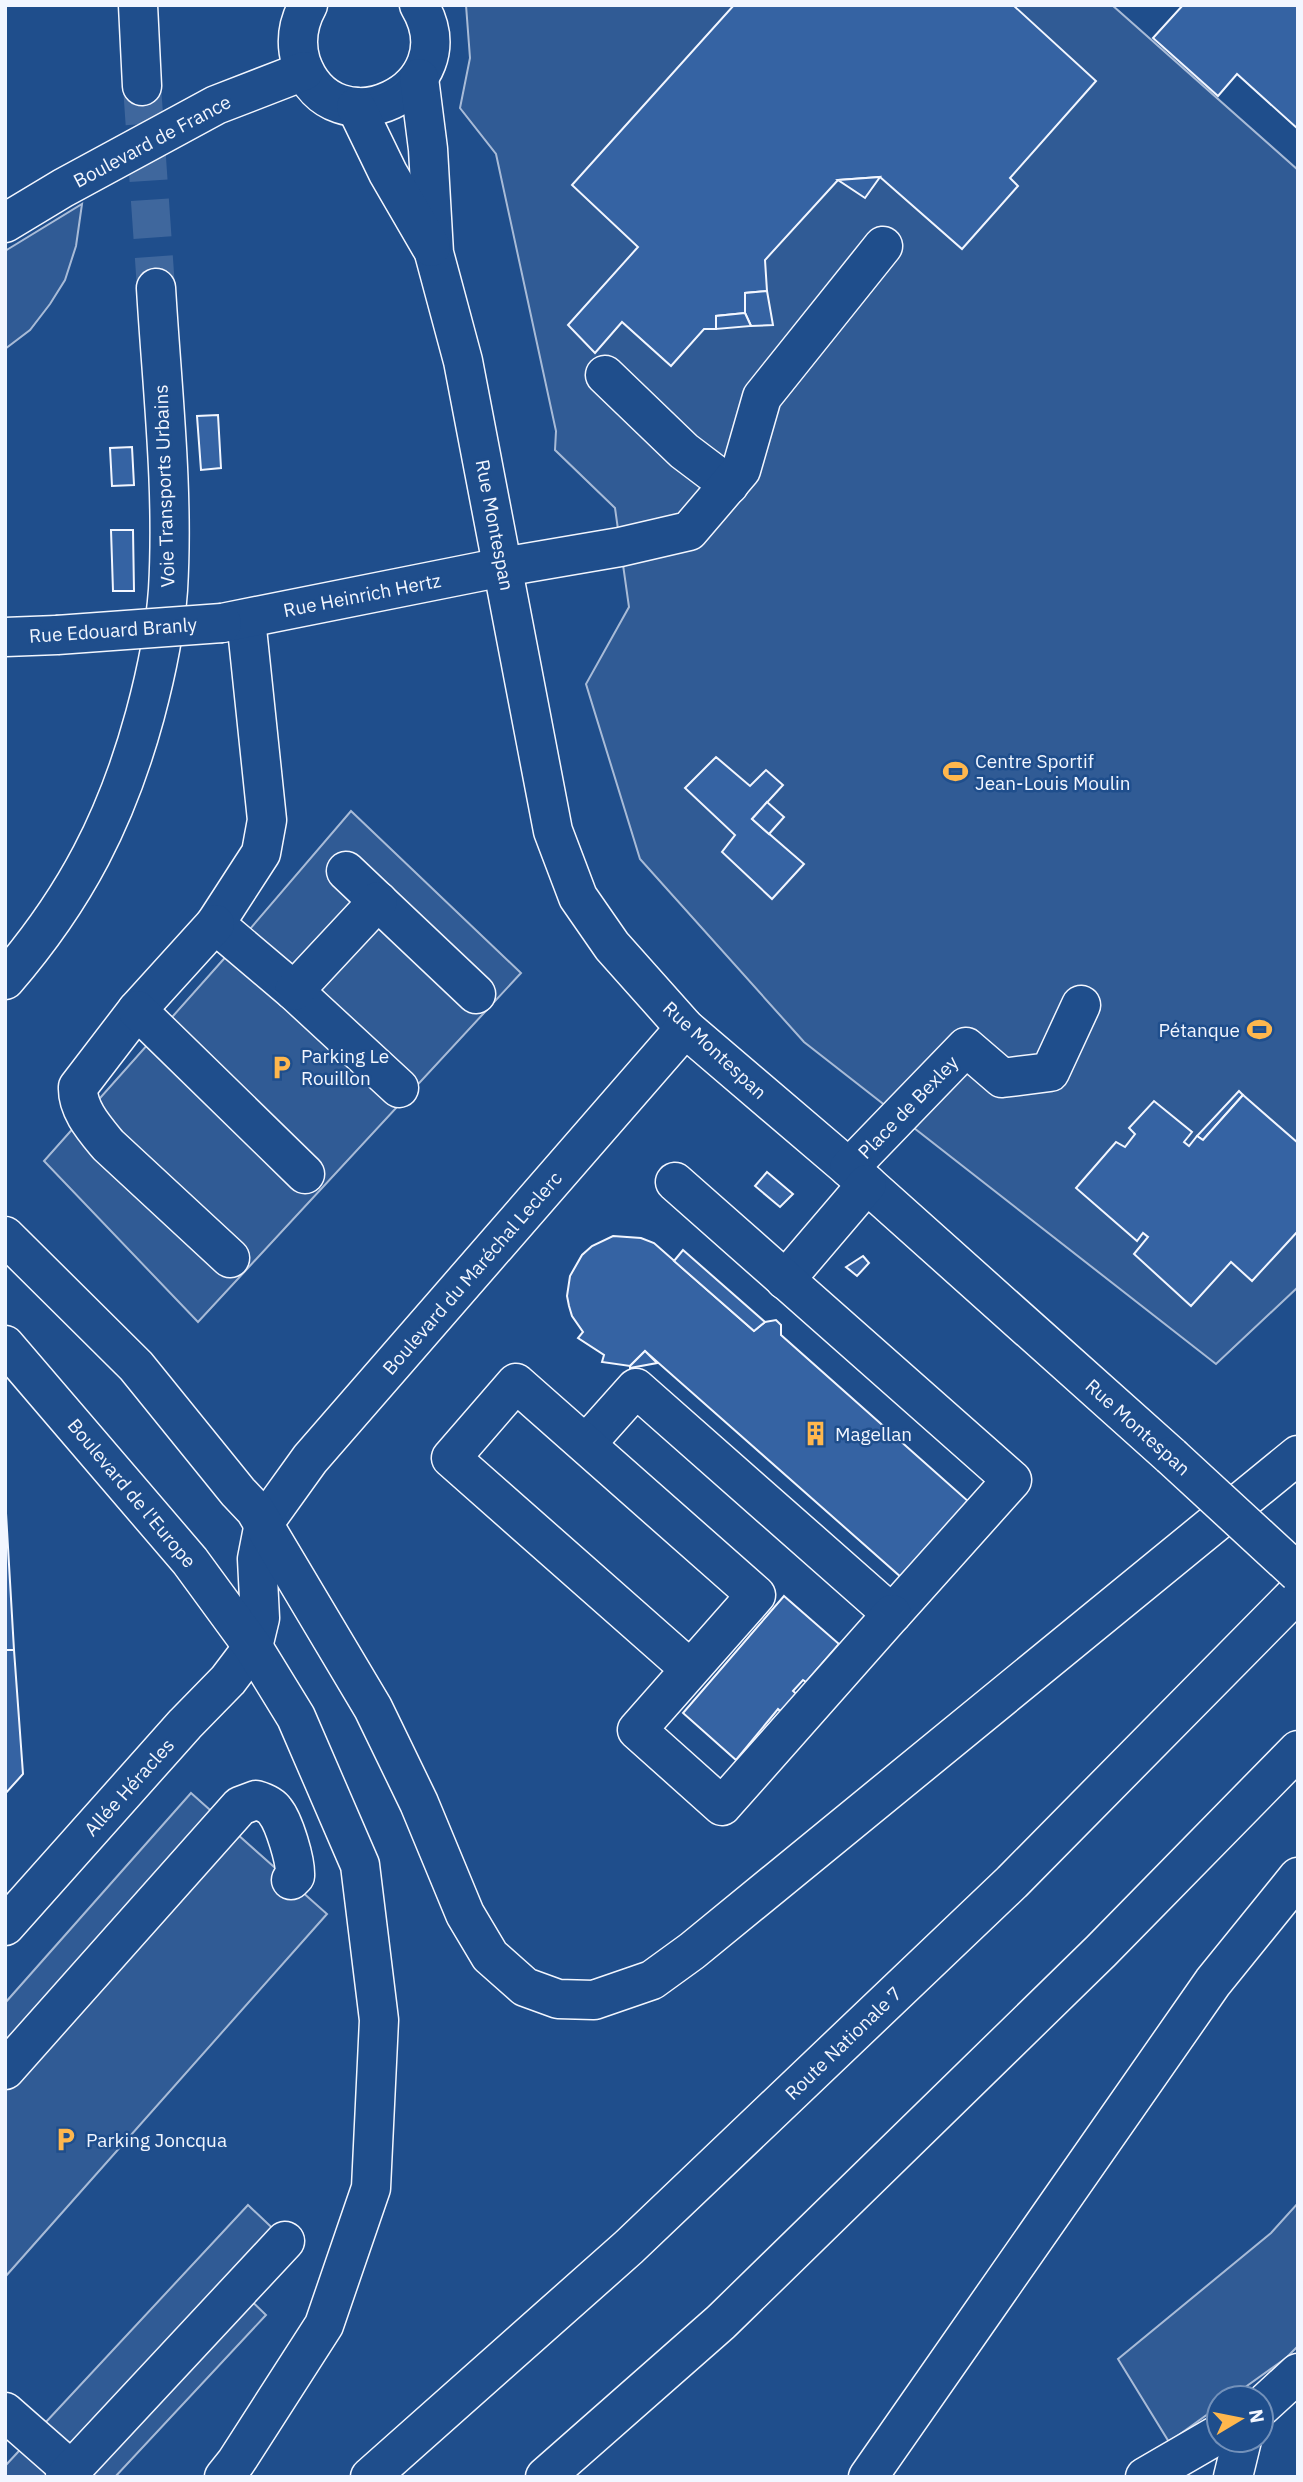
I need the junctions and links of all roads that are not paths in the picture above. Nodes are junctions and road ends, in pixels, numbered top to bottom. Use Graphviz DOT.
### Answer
graph roads {
  1 [pos="138,5"];
  2 [pos="419,5"];
  3 [pos="304,8"];
  4 [pos="304,71"];
  5 [pos="419,78"];
  6 [pos="142,86"];
  7 [pos="356,107"];
  8 [pos="5,223"];
  9 [pos="883,246"];
  10 [pos="434,253"];
  11 [pos="156,288"];
  12 [pos="605,374"];
  13 [pos="729,485"];
  14 [pos="503,566"];
  15 [pos="234,621"];
  16 [pos="5,637"];
  17 [pos="346,871"];
  18 [pos="377,901"];
  19 [pos="215,924"];
  20 [pos="5,980"];
  21 [pos="294,991"];
  22 [pos="476,994"];
  23 [pos="1081,1005"];
  24 [pos="137,1010"];
  25 [pos="685,1028"];
  26 [pos="399,1088"];
  27 [pos="306,1174"];
  28 [pos="858,1176"];
  29 [pos="675,1182"];
  30 [pos="5,1236"];
  31 [pos="230,1258"];
  32 [pos="785,1280"];
  33 [pos="5,1345"];
  34 [pos="586,1444"];
  35 [pos="1298,1455"];
  36 [pos="264,1523"];
  37 [pos="1298,1573"];
  38 [pos="1298,1591"];
  39 [pos="892,1614"];
  40 [pos="253,1647"];
  41 [pos="690,1670"];
  42 [pos="1298,1750"];
  43 [pos="1298,1877"];
  44 [pos="291,1880"];
  45 [pos="5,1926"];
  46 [pos="5,2070"];
  47 [pos="285,2241"];
  48 [pos="1298,2373"];
  49 [pos="1275,2394"];
  50 [pos="5,2412"];
  51 [pos="1205,2442"];
  52 [pos="1239,2454"];
  53 [pos="68,2473"];
  54 [pos="224,2477"];
  55 [pos="370,2477"];
  56 [pos="545,2477"];
  57 [pos="868,2477"];
  58 [pos="1145,2477"];
  59 [pos="1233,2477"];
  1 -- 6 [label="main road"];
  2 -- 5 [label="main road"];
  3 -- 4 [label="main road"];
  4 -- 7 [label="main road"];
  4 -- 8 [label="main road, Boulevard de France"];
  5 -- 7 [label="main road"];
  5 -- 10 [label="main road, Rue Montespan"];
  7 -- 10 [label="main road, Rue Montespan"];
  9 -- 13 [label="main road, Rue Heinrich Hertz"];
  10 -- 14 [label="main road, Rue Montespan"];
  11 -- 20 [label="main road, Voie Transports Urbains"];
  12 -- 13 [label="main road"];
  13 -- 14 [label="main road, Rue Heinrich Hertz"];
  14 -- 15 [label="main road, Rue Heinrich Hertz"];
  14 -- 25 [label="main road, Rue Montespan"];
  15 -- 16 [label="main road, Rue Edouard Branly, bridge"];
  15 -- 19 [label="main road"];
  17 -- 18 [label="main road"];
  18 -- 21 [label="main road"];
  18 -- 22 [label="main road"];
  19 -- 21 [label="main road"];
  19 -- 24 [label="main road"];
  21 -- 26 [label="main road"];
  23 -- 28 [label="main road, Place de Bexley"];
  24 -- 27 [label="main road"];
  24 -- 31 [label="main road"];
  25 -- 28 [label="main road, Rue Montespan"];
  25 -- 36 [label="main road, Boulevard du Maréchal Leclerc"];
  28 -- 32 [label="main road"];
  28 -- 37 [label="main road, Rue Montespan, bridge"];
  29 -- 32 [label="main road"];
  30 -- 36 [label="main road"];
  32 -- 39 [label="main road"];
  33 -- 40 [label="main road, Boulevard de l'Europe"];
  34 -- 39 [label="main road"];
  34 -- 41 [label="main road"];
  34 -- 41 [label="main road"];
  35 -- 36 [label="main road"];
  36 -- 40 [label="main road"];
  38 -- 55 [label="main road, Route Nationale 7"];
  39 -- 41 [label="main road"];
  40 -- 45 [label="main road, Allée Héracles"];
  40 -- 54 [label="main road, Boulevard de l'Europe"];
  42 -- 56 [label="main road"];
  43 -- 57 [label="main road"];
  44 -- 46 [label="main road"];
  47 -- 53 [label="main road"];
  48 -- 49 [label="main road"];
  50 -- 53 [label="main road"];
  51 -- 58 [label="main road"];
  52 -- 59 [label="main road"];
}
